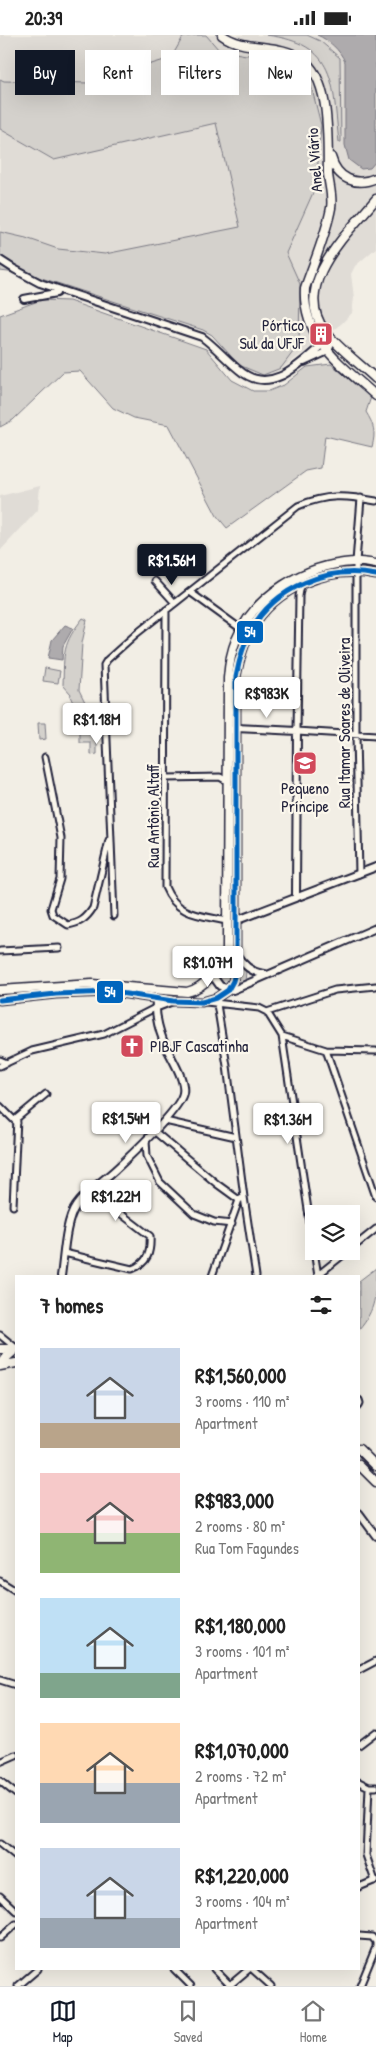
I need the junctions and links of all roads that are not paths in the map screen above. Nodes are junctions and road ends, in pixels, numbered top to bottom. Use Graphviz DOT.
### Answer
graph roads {
  1 [pos="222,35"];
  2 [pos="329,153"];
  3 [pos="376,178"];
  4 [pos="376,199"];
  5 [pos="0,261"];
  6 [pos="57,293"];
  7 [pos="24,299"];
  8 [pos="103,305"];
  9 [pos="328,346"];
  10 [pos="376,379"];
  11 [pos="376,383"];
  12 [pos="376,390"];
  13 [pos="376,396"];
  14 [pos="361,498"];
  15 [pos="376,501"];
  16 [pos="356,562"];
  17 [pos="376,564"];
  18 [pos="356,571"];
  19 [pos="376,575"];
  20 [pos="155,581"];
  21 [pos="301,585"];
  22 [pos="190,592"];
  23 [pos="288,592"];
  24 [pos="299,596"];
  25 [pos="175,603"];
  26 [pos="166,610"];
  27 [pos="241,629"];
  28 [pos="236,728"];
  29 [pos="297,731"];
  30 [pos="228,732"];
  31 [pos="356,735"];
  32 [pos="376,736"];
  33 [pos="44,757"];
  34 [pos="227,771"];
  35 [pos="220,777"];
  36 [pos="166,778"];
  37 [pos="228,781"];
  38 [pos="110,832"];
  39 [pos="376,867"];
  40 [pos="359,874"];
  41 [pos="296,897"];
  42 [pos="235,907"];
  43 [pos="250,914"];
  44 [pos="114,917"];
  45 [pos="226,921"];
  46 [pos="235,921"];
  47 [pos="376,928"];
  48 [pos="59,948"];
  49 [pos="0,951"];
  50 [pos="236,954"];
  51 [pos="213,973"];
  52 [pos="269,974"];
  53 [pos="376,986"];
  54 [pos="0,990"];
  55 [pos="228,990"];
  56 [pos="156,999"];
  57 [pos="0,1000"];
  58 [pos="173,1001"];
  59 [pos="217,1001"];
  60 [pos="155,1007"];
  61 [pos="267,1012"];
  62 [pos="282,1036"];
  63 [pos="326,1050"];
  64 [pos="376,1051"];
  65 [pos="0,1060"];
  66 [pos="7,1063"];
  67 [pos="0,1067"];
  68 [pos="46,1095"];
  69 [pos="0,1106"];
  70 [pos="164,1121"];
  71 [pos="17,1123"];
  72 [pos="154,1131"];
  73 [pos="236,1137"];
  74 [pos="146,1139"];
  75 [pos="90,1190"];
  76 [pos="375,1192"];
  77 [pos="242,1199"];
  78 [pos="307,1205"];
  79 [pos="13,1206"];
  80 [pos="232,1224"];
  81 [pos="376,1229"];
  82 [pos="360,1242"];
  83 [pos="64,1253"];
  84 [pos="315,1260"];
  85 [pos="337,1260"];
  86 [pos="61,1275"];
  87 [pos="212,1275"];
  88 [pos="256,1275"];
  89 [pos="318,1275"];
  90 [pos="319,1275"];
  91 [pos="0,1335"];
  92 [pos="15,1348"];
  93 [pos="0,1349"];
  94 [pos="15,1349"];
  95 [pos="15,1350"];
  96 [pos="15,1363"];
  97 [pos="0,1366"];
  98 [pos="360,1450"];
  99 [pos="376,1465"];
  100 [pos="360,1466"];
  101 [pos="376,1482"];
  102 [pos="360,1514"];
  103 [pos="376,1536"];
  104 [pos="0,1581"];
  105 [pos="15,1590"];
  106 [pos="376,1661"];
  107 [pos="360,1669"];
  108 [pos="0,1680"];
  109 [pos="15,1685"];
  110 [pos="376,1732"];
  111 [pos="360,1744"];
  112 [pos="15,1755"];
  113 [pos="0,1762"];
  114 [pos="0,1781"];
  115 [pos="360,1782"];
  116 [pos="369,1787"];
  117 [pos="376,1787"];
  118 [pos="15,1793"];
  119 [pos="0,1844"];
  120 [pos="15,1856"];
  121 [pos="375,1880"];
  122 [pos="360,1887"];
  123 [pos="0,1896"];
  124 [pos="15,1910"];
  125 [pos="15,1925"];
  126 [pos="360,1936"];
  127 [pos="0,1938"];
  128 [pos="376,1947"];
  129 [pos="37,1970"];
  130 [pos="175,1970"];
  131 [pos="215,1970"];
  132 [pos="248,1970"];
  133 [pos="250,1970"];
  134 [pos="230,1985"];
  135 [pos="18,1986"];
  136 [pos="191,1986"];
  137 [pos="271,1986"];
  138 [pos="360,1986"];
  1 -- 2 [label="main road, Anel Viário"];
  2 -- 3 [label="main road"];
  2 -- 9 [label="main road, Anel Viário"];
  4 -- 9 [label="main road"];
  5 -- 6 [label="street"];
  5 -- 8 [label="street"];
  6 -- 7 [label="street"];
  6 -- 8 [label="street"];
  8 -- 9 [label="street"];
  9 -- 10 [label="main road"];
  9 -- 11 [label="main road"];
  9 -- 12 [label="main road"];
  9 -- 13 [label="main road"];
  14 -- 15 [label="street"];
  14 -- 16 [label="street, Rua Itamar Soares de Oliveira"];
  14 -- 22 [label="street"];
  16 -- 17 [label="main road"];
  16 -- 18 [label="street, Rua Itamar Soares de Oliveira"];
  16 -- 27 [label="main road"];
  18 -- 19 [label="main road"];
  18 -- 21 [label="main road"];
  18 -- 31 [label="street, Rua Itamar Soares de Oliveira"];
  20 -- 25 [label="street"];
  21 -- 23 [label="main road"];
  21 -- 24 [label="street"];
  22 -- 25 [label="street"];
  22 -- 27 [label="street"];
  23 -- 24 [label="street"];
  23 -- 28 [label="main road"];
  24 -- 29 [label="street"];
  25 -- 26 [label="street"];
  26 -- 36 [label="street, Rua Antônio Altaff"];
  26 -- 38 [label="street"];
  27 -- 30 [label="main road"];
  28 -- 29 [label="street"];
  28 -- 30 [label="street"];
  28 -- 42 [label="main road"];
  29 -- 31 [label="street"];
  29 -- 41 [label="street"];
  30 -- 34 [label="main road"];
  31 -- 32 [label="street"];
  31 -- 40 [label="street, Rua Itamar Soares de Oliveira"];
  33 -- 38 [label="street"];
  34 -- 35 [label="street"];
  34 -- 37 [label="main road"];
  35 -- 36 [label="street"];
  35 -- 37 [label="street"];
  36 -- 45 [label="street, Rua Antônio Altaff"];
  37 -- 45 [label="main road"];
  38 -- 44 [label="street"];
  39 -- 40 [label="street"];
  40 -- 41 [label="street"];
  41 -- 43 [label="street"];
  42 -- 43 [label="street"];
  42 -- 46 [label="main road"];
  43 -- 46 [label="street"];
  45 -- 51 [label="main road"];
  46 -- 50 [label="main road"];
  47 -- 52 [label="street"];
  48 -- 49 [label="street"];
  50 -- 52 [label="street"];
  50 -- 55 [label="main road"];
  51 -- 54 [label="main road"];
  51 -- 55 [label="street"];
  51 -- 56 [label="main road"];
  52 -- 55 [label="street"];
  53 -- 61 [label="street"];
  55 -- 59 [label="main road"];
  56 -- 57 [label="main road"];
  56 -- 58 [label="main road"];
  56 -- 60 [label="street"];
  58 -- 59 [label="main road"];
  58 -- 60 [label="street"];
  59 -- 61 [label="street"];
  59 -- 73 [label="street"];
  60 -- 66 [label="street"];
  60 -- 70 [label="street"];
  61 -- 62 [label="street"];
  62 -- 63 [label="street"];
  62 -- 78 [label="street"];
  63 -- 64 [label="street"];
  63 -- 76 [label="street"];
  65 -- 66 [label="street"];
  66 -- 67 [label="street"];
  68 -- 71 [label="street"];
  69 -- 71 [label="street"];
  70 -- 72 [label="street"];
  70 -- 73 [label="street"];
  71 -- 79 [label="street"];
  72 -- 74 [label="street"];
  72 -- 77 [label="street"];
  73 -- 77 [label="street"];
  74 -- 75 [label="street"];
  74 -- 80 [label="street"];
  75 -- 83 [label="street"];
  75 -- 83 [label="street"];
  77 -- 80 [label="street"];
  77 -- 88 [label="street"];
  80 -- 87 [label="street"];
  81 -- 82 [label="street"];
  83 -- 86 [label="street"];
  84 -- 89 [label="street"];
  85 -- 90 [label="street"];
  91 -- 92 [label="street"];
  93 -- 94 [label="main road"];
  95 -- 97 [label="main road"];
  96 -- 97 [label="main road"];
  98 -- 99 [label="main road"];
  100 -- 101 [label="main road"];
  102 -- 103 [label="street"];
  104 -- 105 [label="street"];
  106 -- 107 [label="street"];
  108 -- 109 [label="street"];
  110 -- 111 [label="street"];
  112 -- 113 [label="street"];
  114 -- 118 [label="street"];
  115 -- 116 [label="street"];
  116 -- 117 [label="street"];
  116 -- 121 [label="street"];
  119 -- 120 [label="street"];
  121 -- 122 [label="street"];
  123 -- 124 [label="street"];
  125 -- 127 [label="street"];
  126 -- 128 [label="street"];
  128 -- 138 [label="street"];
  129 -- 135 [label="street"];
  130 -- 136 [label="street"];
  131 -- 134 [label="street"];
  132 -- 134 [label="street"];
  133 -- 137 [label="street"];
}
